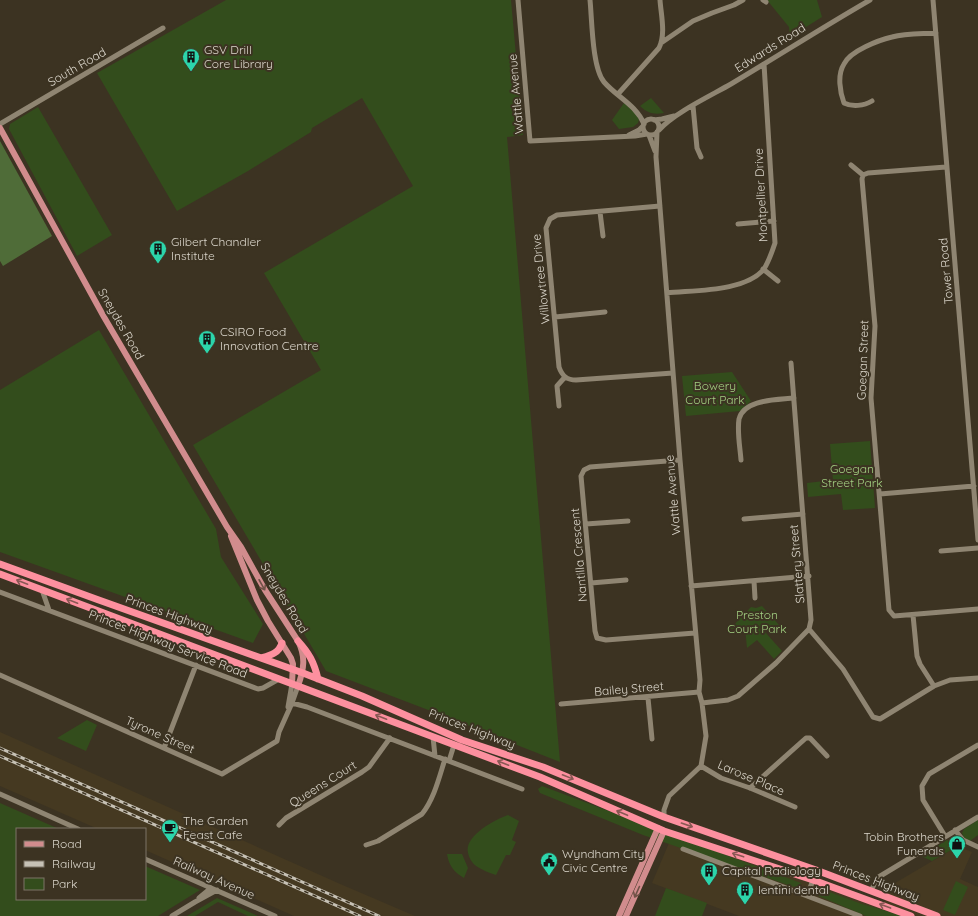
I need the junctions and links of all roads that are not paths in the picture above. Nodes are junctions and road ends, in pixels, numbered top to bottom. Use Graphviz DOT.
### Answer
graph roads {
  1 [pos="518,0"];
  2 [pos="590,0"];
  3 [pos="660,0"];
  4 [pos="743,0"];
  5 [pos="870,0"];
  6 [pos="933,0"];
  7 [pos="164,28"];
  8 [pos="936,33"];
  9 [pos="661,43"];
  10 [pos="764,64"];
  11 [pos="618,94"];
  12 [pos="872,101"];
  13 [pos="693,106"];
  14 [pos="635,110"];
  15 [pos="680,113"];
  16 [pos="652,120"];
  17 [pos="0,124"];
  18 [pos="644,125"];
  19 [pos="0,128"];
  20 [pos="658,131"];
  21 [pos="648,134"];
  22 [pos="624,136"];
  23 [pos="656,157"];
  24 [pos="701,157"];
  25 [pos="851,165"];
  26 [pos="946,167"];
  27 [pos="863,175"];
  28 [pos="660,206"];
  29 [pos="600,212"];
  30 [pos="774,221"];
  31 [pos="738,224"];
  32 [pos="603,236"];
  33 [pos="763,269"];
  34 [pos="778,281"];
  35 [pos="667,293"];
  36 [pos="605,312"];
  37 [pos="555,317"];
  38 [pos="791,363"];
  39 [pos="674,373"];
  40 [pos="565,377"];
  41 [pos="794,398"];
  42 [pos="559,406"];
  43 [pos="680,460"];
  44 [pos="741,460"];
  45 [pos="974,486"];
  46 [pos="880,494"];
  47 [pos="803,514"];
  48 [pos="744,519"];
  49 [pos="628,521"];
  50 [pos="586,524"];
  51 [pos="227,528"];
  52 [pos="978,540"];
  53 [pos="978,548"];
  54 [pos="941,551"];
  55 [pos="0,564"];
  56 [pos="0,574"];
  57 [pos="809,576"];
  58 [pos="626,580"];
  59 [pos="754,581"];
  60 [pos="591,583"];
  61 [pos="691,586"];
  62 [pos="42,590"];
  63 [pos="0,592"];
  64 [pos="755,598"];
  65 [pos="978,609"];
  66 [pos="49,610"];
  67 [pos="912,615"];
  68 [pos="809,629"];
  69 [pos="695,633"];
  70 [pos="298,641"];
  71 [pos="282,643"];
  72 [pos="261,658"];
  73 [pos="196,665"];
  74 [pos="293,669"];
  75 [pos="303,673"];
  76 [pos="0,675"];
  77 [pos="978,678"];
  78 [pos="279,679"];
  79 [pos="318,679"];
  80 [pos="295,685"];
  81 [pos="934,686"];
  82 [pos="699,692"];
  83 [pos="648,698"];
  84 [pos="292,703"];
  85 [pos="702,703"];
  86 [pos="561,704"];
  87 [pos="288,708"];
  88 [pos="446,733"];
  89 [pos="433,737"];
  90 [pos="390,738"];
  91 [pos="652,739"];
  92 [pos="978,744"];
  93 [pos="454,745"];
  94 [pos="164,748"];
  95 [pos="435,756"];
  96 [pos="827,756"];
  97 [pos="447,760"];
  98 [pos="701,766"];
  99 [pos="543,767"];
  100 [pos="540,777"];
  101 [pos="750,788"];
  102 [pos="522,789"];
  103 [pos="0,794"];
  104 [pos="794,807"];
  105 [pos="664,817"];
  106 [pos="978,817"];
  107 [pos="279,826"];
  108 [pos="76,828"];
  109 [pos="661,829"];
  110 [pos="955,830"];
  111 [pos="945,836"];
  112 [pos="366,845"];
  113 [pos="978,847"];
  114 [pos="683,849"];
  115 [pos="146,858"];
  116 [pos="816,870"];
  117 [pos="813,880"];
  118 [pos="211,888"];
  119 [pos="217,890"];
  120 [pos="870,890"];
  121 [pos="808,896"];
  122 [pos="195,902"];
  123 [pos="904,914"];
  124 [pos="172,916"];
  125 [pos="275,916"];
  126 [pos="619,916"];
  127 [pos="626,916"];
  128 [pos="860,916"];
  129 [pos="911,916"];
  130 [pos="936,916"];
  1 -- 22 [label="street, Wattle Avenue"];
  2 -- 11 [label="street"];
  3 -- 9 [label="street"];
  4 -- 9 [label="street"];
  5 -- 10 [label="street, Edwards Road"];
  6 -- 8 [label="street, Tower Road"];
  7 -- 17 [label="street, South Road"];
  8 -- 12 [label="street"];
  8 -- 26 [label="street, Tower Road"];
  9 -- 11 [label="street"];
  10 -- 13 [label="street, Edwards Road"];
  10 -- 30 [label="street, Montpellier Drive"];
  11 -- 14 [label="street"];
  13 -- 15 [label="street, Edwards Road"];
  13 -- 24 [label="street"];
  14 -- 16 [label="street"];
  14 -- 18 [label="street"];
  15 -- 16 [label="street, Edwards Road"];
  15 -- 20 [label="street, Edwards Road"];
  16 -- 18 [label="street"];
  16 -- 20 [label="street"];
  18 -- 21 [label="street"];
  18 -- 22 [label="street, Wattle Avenue"];
  19 -- 51 [label="main road, Sneydes Road"];
  20 -- 21 [label="street"];
  20 -- 23 [label="street, Wattle Avenue"];
  21 -- 22 [label="street, Wattle Avenue"];
  21 -- 23 [label="street, Wattle Avenue"];
  23 -- 28 [label="street, Wattle Avenue"];
  25 -- 27 [label="street"];
  26 -- 27 [label="street"];
  26 -- 45 [label="street, Tower Road"];
  27 -- 46 [label="street, Goegan Street"];
  28 -- 29 [label="street, Willowtree Drive"];
  28 -- 35 [label="street, Wattle Avenue"];
  29 -- 32 [label="street"];
  29 -- 37 [label="street, Willowtree Drive"];
  30 -- 31 [label="street"];
  30 -- 33 [label="street, Montpellier Drive"];
  33 -- 34 [label="street"];
  33 -- 35 [label="street, Montpellier Drive"];
  35 -- 39 [label="street, Wattle Avenue"];
  36 -- 37 [label="street"];
  37 -- 40 [label="street, Willowtree Drive"];
  38 -- 41 [label="street, Slattery Street"];
  39 -- 40 [label="street"];
  39 -- 43 [label="street, Wattle Avenue"];
  40 -- 42 [label="street"];
  41 -- 44 [label="street"];
  41 -- 47 [label="street, Slattery Street"];
  43 -- 50 [label="street, Nantilla Crescent"];
  43 -- 61 [label="street, Wattle Avenue"];
  45 -- 46 [label="street"];
  45 -- 52 [label="street, Tower Road"];
  46 -- 67 [label="street, Goegan Street"];
  47 -- 48 [label="street"];
  47 -- 57 [label="street, Slattery Street"];
  49 -- 50 [label="street"];
  50 -- 60 [label="street, Nantilla Crescent"];
  51 -- 70 [label="main road, Sneydes Road, one-way"];
  51 -- 71 [label="main road, Sneydes Road"];
  53 -- 54 [label="street"];
  55 -- 72 [label="highway, Princes Highway"];
  62 -- 56 [label="highway, Princes Highway, one-way"];
  57 -- 59 [label="street"];
  57 -- 68 [label="street, Slattery Street"];
  58 -- 60 [label="street"];
  59 -- 61 [label="street"];
  59 -- 64 [label="street"];
  60 -- 69 [label="street, Nantilla Crescent"];
  61 -- 69 [label="street, Wattle Avenue"];
  62 -- 66 [label="street"];
  78 -- 62 [label="highway, Princes Highway, one-way"];
  63 -- 66 [label="street, Princes Highway Service Road"];
  65 -- 67 [label="street, Goegan Street"];
  66 -- 73 [label="street, Princes Highway Service Road"];
  67 -- 81 [label="street"];
  68 -- 81 [label="street"];
  68 -- 85 [label="street"];
  69 -- 82 [label="street, Wattle Avenue"];
  70 -- 75 [label="main road, Sneydes Road"];
  70 -- 79 [label="highway"];
  71 -- 72 [label="highway"];
  71 -- 74 [label="main road, Sneydes Road"];
  72 -- 74 [label="highway, Princes Highway"];
  73 -- 78 [label="street, Princes Highway Service Road"];
  73 -- 94 [label="street"];
  74 -- 75 [label="highway, Princes Highway"];
  74 -- 80 [label="main road, Sneydes Road"];
  75 -- 79 [label="highway, Princes Highway"];
  75 -- 80 [label="main road, Sneydes Road"];
  76 -- 94 [label="street, Tyrone Street"];
  77 -- 81 [label="street"];
  78 -- 80 [label="highway, Princes Highway"];
  79 -- 88 [label="highway, Princes Highway"];
  80 -- 84 [label="street, Tyrone Street"];
  80 -- 87 [label="street, Tyrone Street"];
  89 -- 80 [label="highway, Princes Highway, one-way"];
  82 -- 83 [label="street, Bailey Street"];
  82 -- 85 [label="street, Wattle Avenue"];
  83 -- 86 [label="street, Bailey Street"];
  83 -- 91 [label="street"];
  84 -- 87 [label="street, Tyrone Street"];
  84 -- 90 [label="street"];
  85 -- 98 [label="street, Wattle Avenue"];
  87 -- 94 [label="street, Tyrone Street"];
  88 -- 93 [label="highway"];
  88 -- 99 [label="highway, Princes Highway"];
  89 -- 93 [label="highway, Princes Highway"];
  89 -- 95 [label="street, Princes Highway"];
  90 -- 95 [label="street"];
  90 -- 107 [label="street, Queens Court"];
  92 -- 111 [label="street"];
  93 -- 97 [label="street, Princes Highway"];
  100 -- 93 [label="highway, Princes Highway, one-way"];
  95 -- 97 [label="street"];
  96 -- 101 [label="street"];
  97 -- 102 [label="street"];
  97 -- 112 [label="street, Princes Highway"];
  98 -- 101 [label="street, Larose Place"];
  98 -- 105 [label="street"];
  99 -- 100 [label="highway"];
  99 -- 105 [label="highway, Princes Highway, one-way"];
  109 -- 100 [label="highway, Princes Highway, one-way"];
  101 -- 104 [label="street, Larose Place"];
  103 -- 108 [label="street"];
  105 -- 109 [label="highway"];
  105 -- 116 [label="highway, Princes Highway, one-way"];
  106 -- 110 [label="street"];
  117 -- 109 [label="highway, Princes Highway, one-way"];
  109 -- 126 [label="main road"];
  109 -- 127 [label="main road, one-way"];
  110 -- 111 [label="street"];
  110 -- 113 [label="street"];
  111 -- 120 [label="street"];
  114 -- 121 [label="street"];
  115 -- 118 [label="street, Railway Avenue"];
  116 -- 117 [label="highway"];
  116 -- 120 [label="highway, Princes Highway"];
  117 -- 121 [label="street"];
  123 -- 117 [label="highway, Princes Highway, one-way"];
  118 -- 119 [label="street, Railway Avenue"];
  118 -- 122 [label="street"];
  119 -- 122 [label="street"];
  119 -- 125 [label="street, Railway Avenue"];
  120 -- 130 [label="highway, Princes Highway"];
  121 -- 128 [label="street"];
  122 -- 124 [label="street"];
  123 -- 129 [label="highway, Princes Highway"];
}
